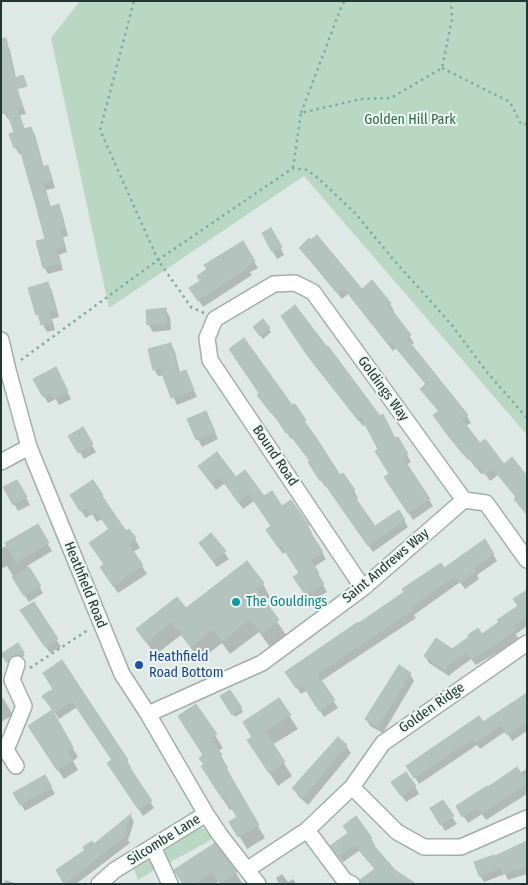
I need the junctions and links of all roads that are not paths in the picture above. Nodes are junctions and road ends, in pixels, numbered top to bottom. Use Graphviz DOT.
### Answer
graph roads {
  1 [pos="215,319"];
  2 [pos="1,340"];
  3 [pos="28,447"];
  4 [pos="1,462"];
  5 [pos="464,500"];
  6 [pos="527,560"];
  7 [pos="363,588"];
  8 [pos="527,644"];
  9 [pos="17,664"];
  10 [pos="148,714"];
  11 [pos="4,751"];
  12 [pos="16,766"];
  13 [pos="352,787"];
  14 [pos="206,814"];
  15 [pos="527,818"];
  16 [pos="307,830"];
  17 [pos="153,847"];
  18 [pos="248,869"];
  19 [pos="99,884"];
  20 [pos="170,884"];
  21 [pos="258,884"];
  22 [pos="352,884"];
  1 -- 5 [label="street, Goldings Way"];
  1 -- 7 [label="street, Bound Road"];
  2 -- 3 [label="street, Heathfield Road"];
  3 -- 4 [label="street"];
  3 -- 10 [label="street, Heathfield Road"];
  5 -- 6 [label="street"];
  5 -- 7 [label="street, Saint Andrews Way"];
  7 -- 10 [label="street, Saint Andrews Way"];
  8 -- 13 [label="street, Golden Ridge"];
  9 -- 11 [label="street"];
  10 -- 14 [label="street, Heathfield Road"];
  11 -- 12 [label="street"];
  13 -- 15 [label="street"];
  13 -- 16 [label="street, Golden Ridge"];
  14 -- 17 [label="street, Silcombe Lane"];
  14 -- 18 [label="street, Heathfield Road"];
  16 -- 18 [label="street, Golden Ridge"];
  16 -- 22 [label="street"];
  17 -- 19 [label="street, Silcombe Lane"];
  17 -- 20 [label="street"];
  18 -- 21 [label="street, Heathfield Road"];
}
